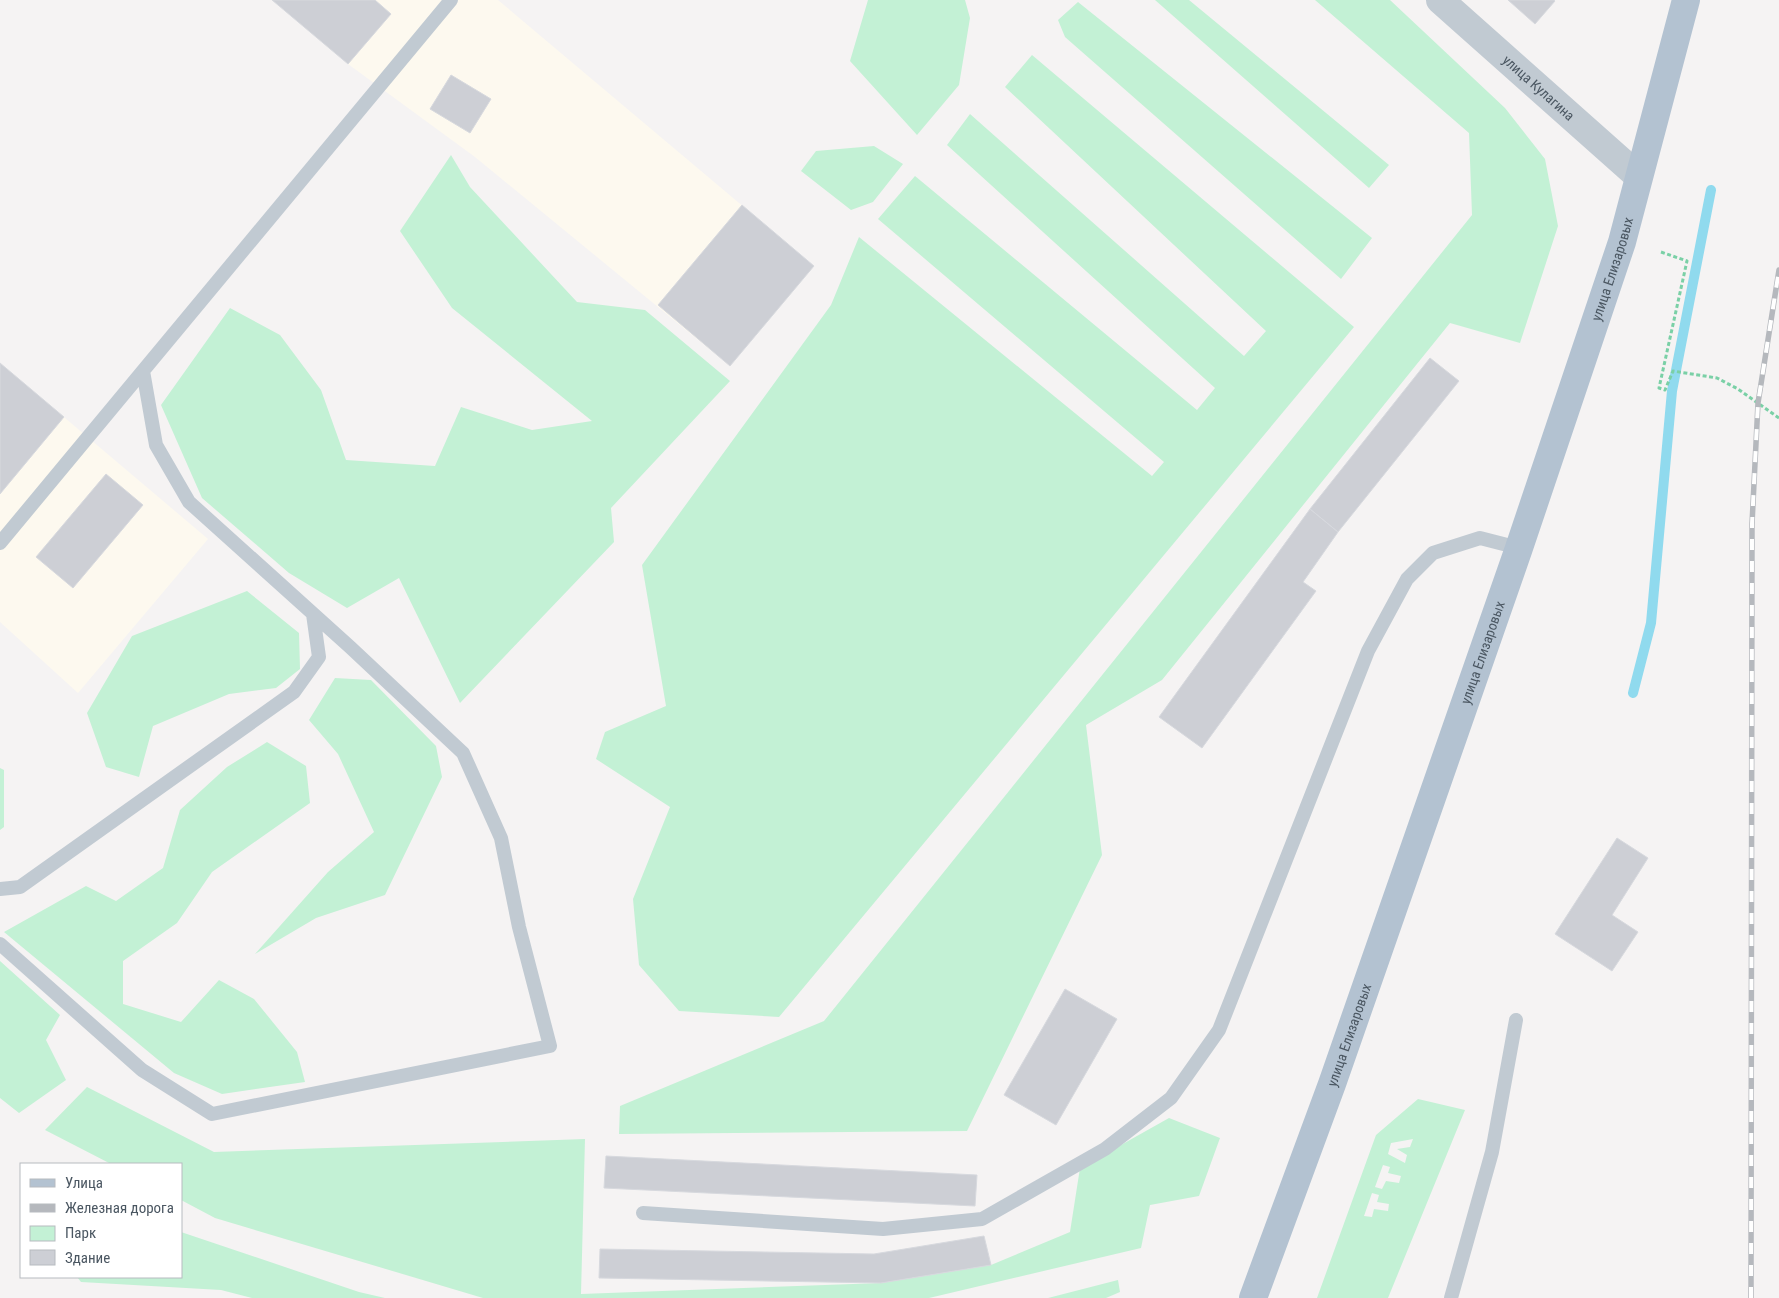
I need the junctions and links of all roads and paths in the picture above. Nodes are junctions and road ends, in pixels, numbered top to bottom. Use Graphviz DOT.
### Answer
graph roads {
  1 [pos="451,0"];
  2 [pos="1440,0"];
  3 [pos="1686,0"];
  4 [pos="1638,176"];
  5 [pos="1661,252"];
  6 [pos="143,371"];
  7 [pos="1779,418"];
  8 [pos="0,543"];
  9 [pos="1519,548"];
  10 [pos="313,614"];
  11 [pos="0,890"];
  12 [pos="0,944"];
  13 [pos="1516,1020"];
  14 [pos="644,1214"];
  15 [pos="1253,1298"];
  16 [pos="1451,1298"];
  1 -- 6 [label="lane"];
  2 -- 4 [label="street, улица Кулагина"];
  3 -- 4 [label="main road, улица Елизаровых"];
  4 -- 9 [label="main road, улица Елизаровых"];
  5 -- 7 [label="path"];
  6 -- 8 [label="lane"];
  6 -- 10 [label="lane"];
  9 -- 14 [label="lane"];
  9 -- 15 [label="main road, улица Елизаровых"];
  10 -- 11 [label="lane"];
  10 -- 12 [label="lane"];
  13 -- 16 [label="lane"];
}
